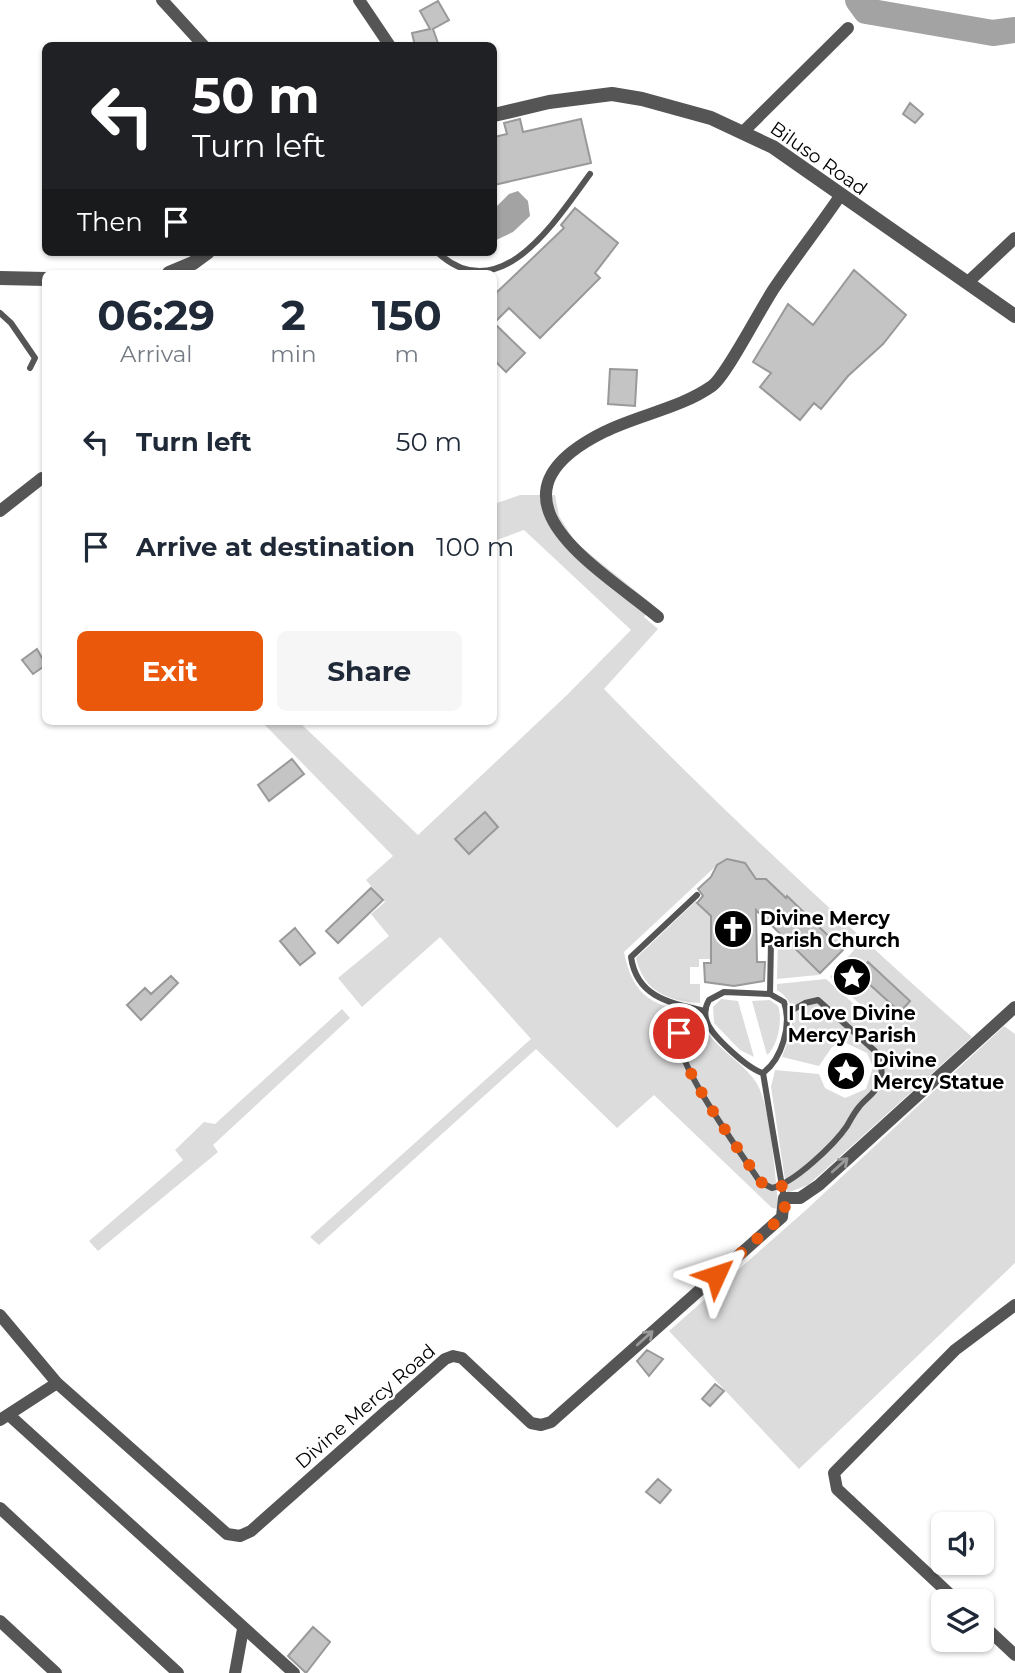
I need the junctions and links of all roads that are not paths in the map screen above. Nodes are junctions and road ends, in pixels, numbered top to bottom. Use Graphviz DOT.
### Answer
graph roads {
  1 [pos="162,0"];
  2 [pos="359,0"];
  3 [pos="848,28"];
  4 [pos="200,42"];
  5 [pos="387,42"];
  6 [pos="497,114"];
  7 [pos="744,131"];
  8 [pos="590,174"];
  9 [pos="840,196"];
  10 [pos="1015,237"];
  11 [pos="203,256"];
  12 [pos="444,256"];
  13 [pos="176,270"];
  14 [pos="466,270"];
  15 [pos="476,270"];
  16 [pos="0,278"];
  17 [pos="42,279"];
  18 [pos="967,283"];
  19 [pos="0,313"];
  20 [pos="1015,316"];
  21 [pos="30,369"];
  22 [pos="42,478"];
  23 [pos="0,511"];
  24 [pos="658,617"];
  25 [pos="697,895"];
  26 [pos="771,941"];
  27 [pos="770,993"];
  28 [pos="1015,1007"];
  29 [pos="705,1011"];
  30 [pos="787,1013"];
  31 [pos="706,1019"];
  32 [pos="763,1073"];
  33 [pos="783,1192"];
  34 [pos="1015,1305"];
  35 [pos="0,1315"];
  36 [pos="57,1383"];
  37 [pos="4,1418"];
  38 [pos="0,1508"];
  39 [pos="944,1589"];
  40 [pos="0,1621"];
  41 [pos="243,1629"];
  42 [pos="994,1635"];
  43 [pos="1015,1655"];
  44 [pos="57,1673"];
  45 [pos="178,1673"];
  46 [pos="235,1673"];
  47 [pos="293,1673"];
  1 -- 4 [label="street"];
  2 -- 5 [label="street"];
  3 -- 7 [label="street"];
  6 -- 7 [label="street, Biluso Road"];
  7 -- 9 [label="street, Biluso Road"];
  8 -- 15 [label="lane"];
  9 -- 18 [label="street, Biluso Road"];
  9 -- 24 [label="street"];
  10 -- 18 [label="street"];
  11 -- 13 [label="street"];
  12 -- 14 [label="lane"];
  16 -- 17 [label="street"];
  18 -- 20 [label="street, Biluso Road"];
  19 -- 21 [label="lane"];
  22 -- 23 [label="street"];
  25 -- 29 [label="lane"];
  26 -- 27 [label="lane"];
  27 -- 29 [label="lane"];
  27 -- 30 [label="lane"];
  33 -- 28 [label="street, one-way"];
  29 -- 31 [label="lane"];
  30 -- 32 [label="lane"];
  30 -- 33 [label="lane"];
  31 -- 32 [label="lane"];
  31 -- 33 [label="lane"];
  32 -- 33 [label="lane"];
  36 -- 33 [label="street, Divine Mercy Road, one-way"];
  34 -- 39 [label="street"];
  35 -- 36 [label="street, Divine Mercy Road"];
  36 -- 37 [label="street"];
  37 -- 41 [label="street"];
  38 -- 45 [label="street"];
  40 -- 44 [label="street"];
  41 -- 46 [label="street"];
  41 -- 47 [label="street"];
  42 -- 43 [label="street"];
}
